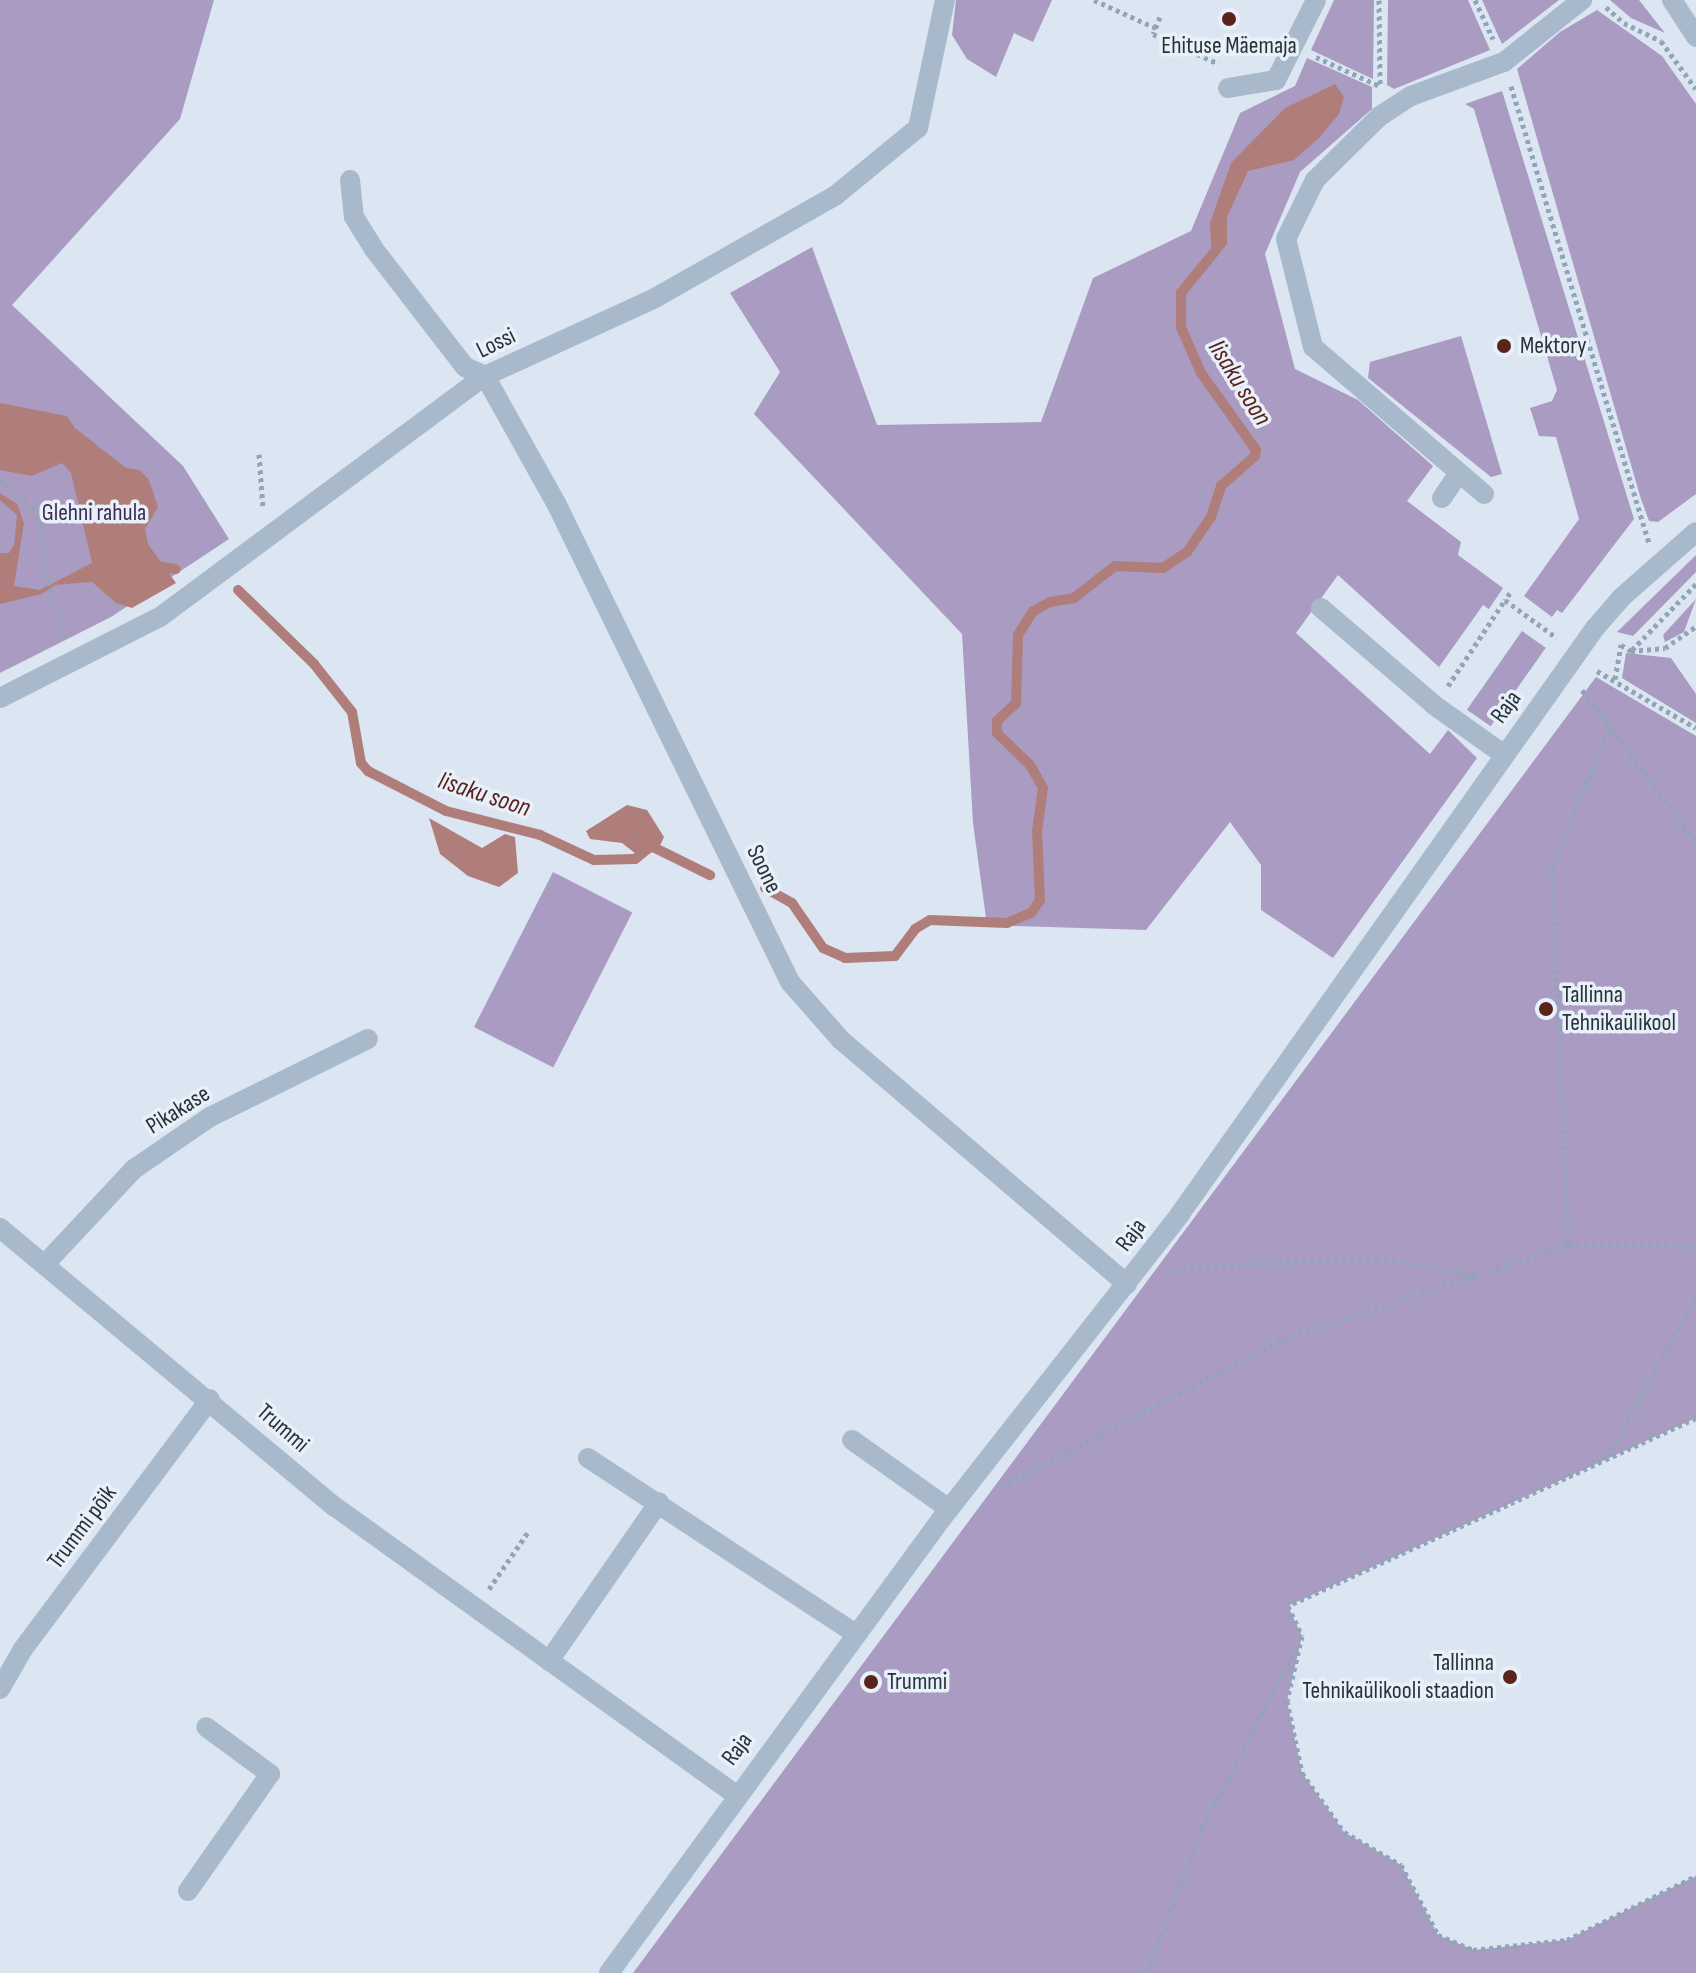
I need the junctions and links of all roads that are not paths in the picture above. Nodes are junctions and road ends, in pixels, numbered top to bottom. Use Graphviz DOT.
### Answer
graph roads {
  1 [pos="945,0"];
  2 [pos="1316,0"];
  3 [pos="1582,0"];
  4 [pos="1672,0"];
  5 [pos="1696,37"];
  6 [pos="1228,88"];
  7 [pos="350,180"];
  8 [pos="485,376"];
  9 [pos="1459,473"];
  10 [pos="1484,494"];
  11 [pos="1442,498"];
  12 [pos="1696,532"];
  13 [pos="1321,608"];
  14 [pos="0,698"];
  15 [pos="1503,754"];
  16 [pos="368,1039"];
  17 [pos="0,1228"];
  18 [pos="45,1264"];
  19 [pos="1127,1284"];
  20 [pos="210,1399"];
  21 [pos="852,1440"];
  22 [pos="588,1458"];
  23 [pos="659,1502"];
  24 [pos="949,1509"];
  25 [pos="856,1634"];
  26 [pos="549,1661"];
  27 [pos="2,1686"];
  28 [pos="206,1727"];
  29 [pos="736,1795"];
  30 [pos="188,1891"];
  31 [pos="609,1973"];
  1 -- 8 [label="street, Lossi"];
  2 -- 6 [label="street"];
  3 -- 9 [label="street"];
  4 -- 5 [label="street"];
  7 -- 8 [label="street"];
  8 -- 14 [label="street, Lossi"];
  8 -- 19 [label="street, Soone"];
  9 -- 10 [label="street"];
  9 -- 11 [label="street"];
  12 -- 15 [label="street, Raja"];
  13 -- 15 [label="street"];
  15 -- 19 [label="street, Raja"];
  16 -- 18 [label="street, Pikakase"];
  17 -- 18 [label="street, Trummi"];
  18 -- 20 [label="street, Trummi"];
  19 -- 24 [label="street, Raja"];
  20 -- 26 [label="street, Trummi"];
  20 -- 27 [label="street, Trummi põik"];
  21 -- 24 [label="street"];
  22 -- 23 [label="street"];
  23 -- 25 [label="street"];
  23 -- 26 [label="street"];
  24 -- 25 [label="street, Raja"];
  25 -- 29 [label="street, Raja"];
  26 -- 29 [label="street, Trummi"];
  28 -- 30 [label="street"];
  29 -- 31 [label="street, Raja"];
}
